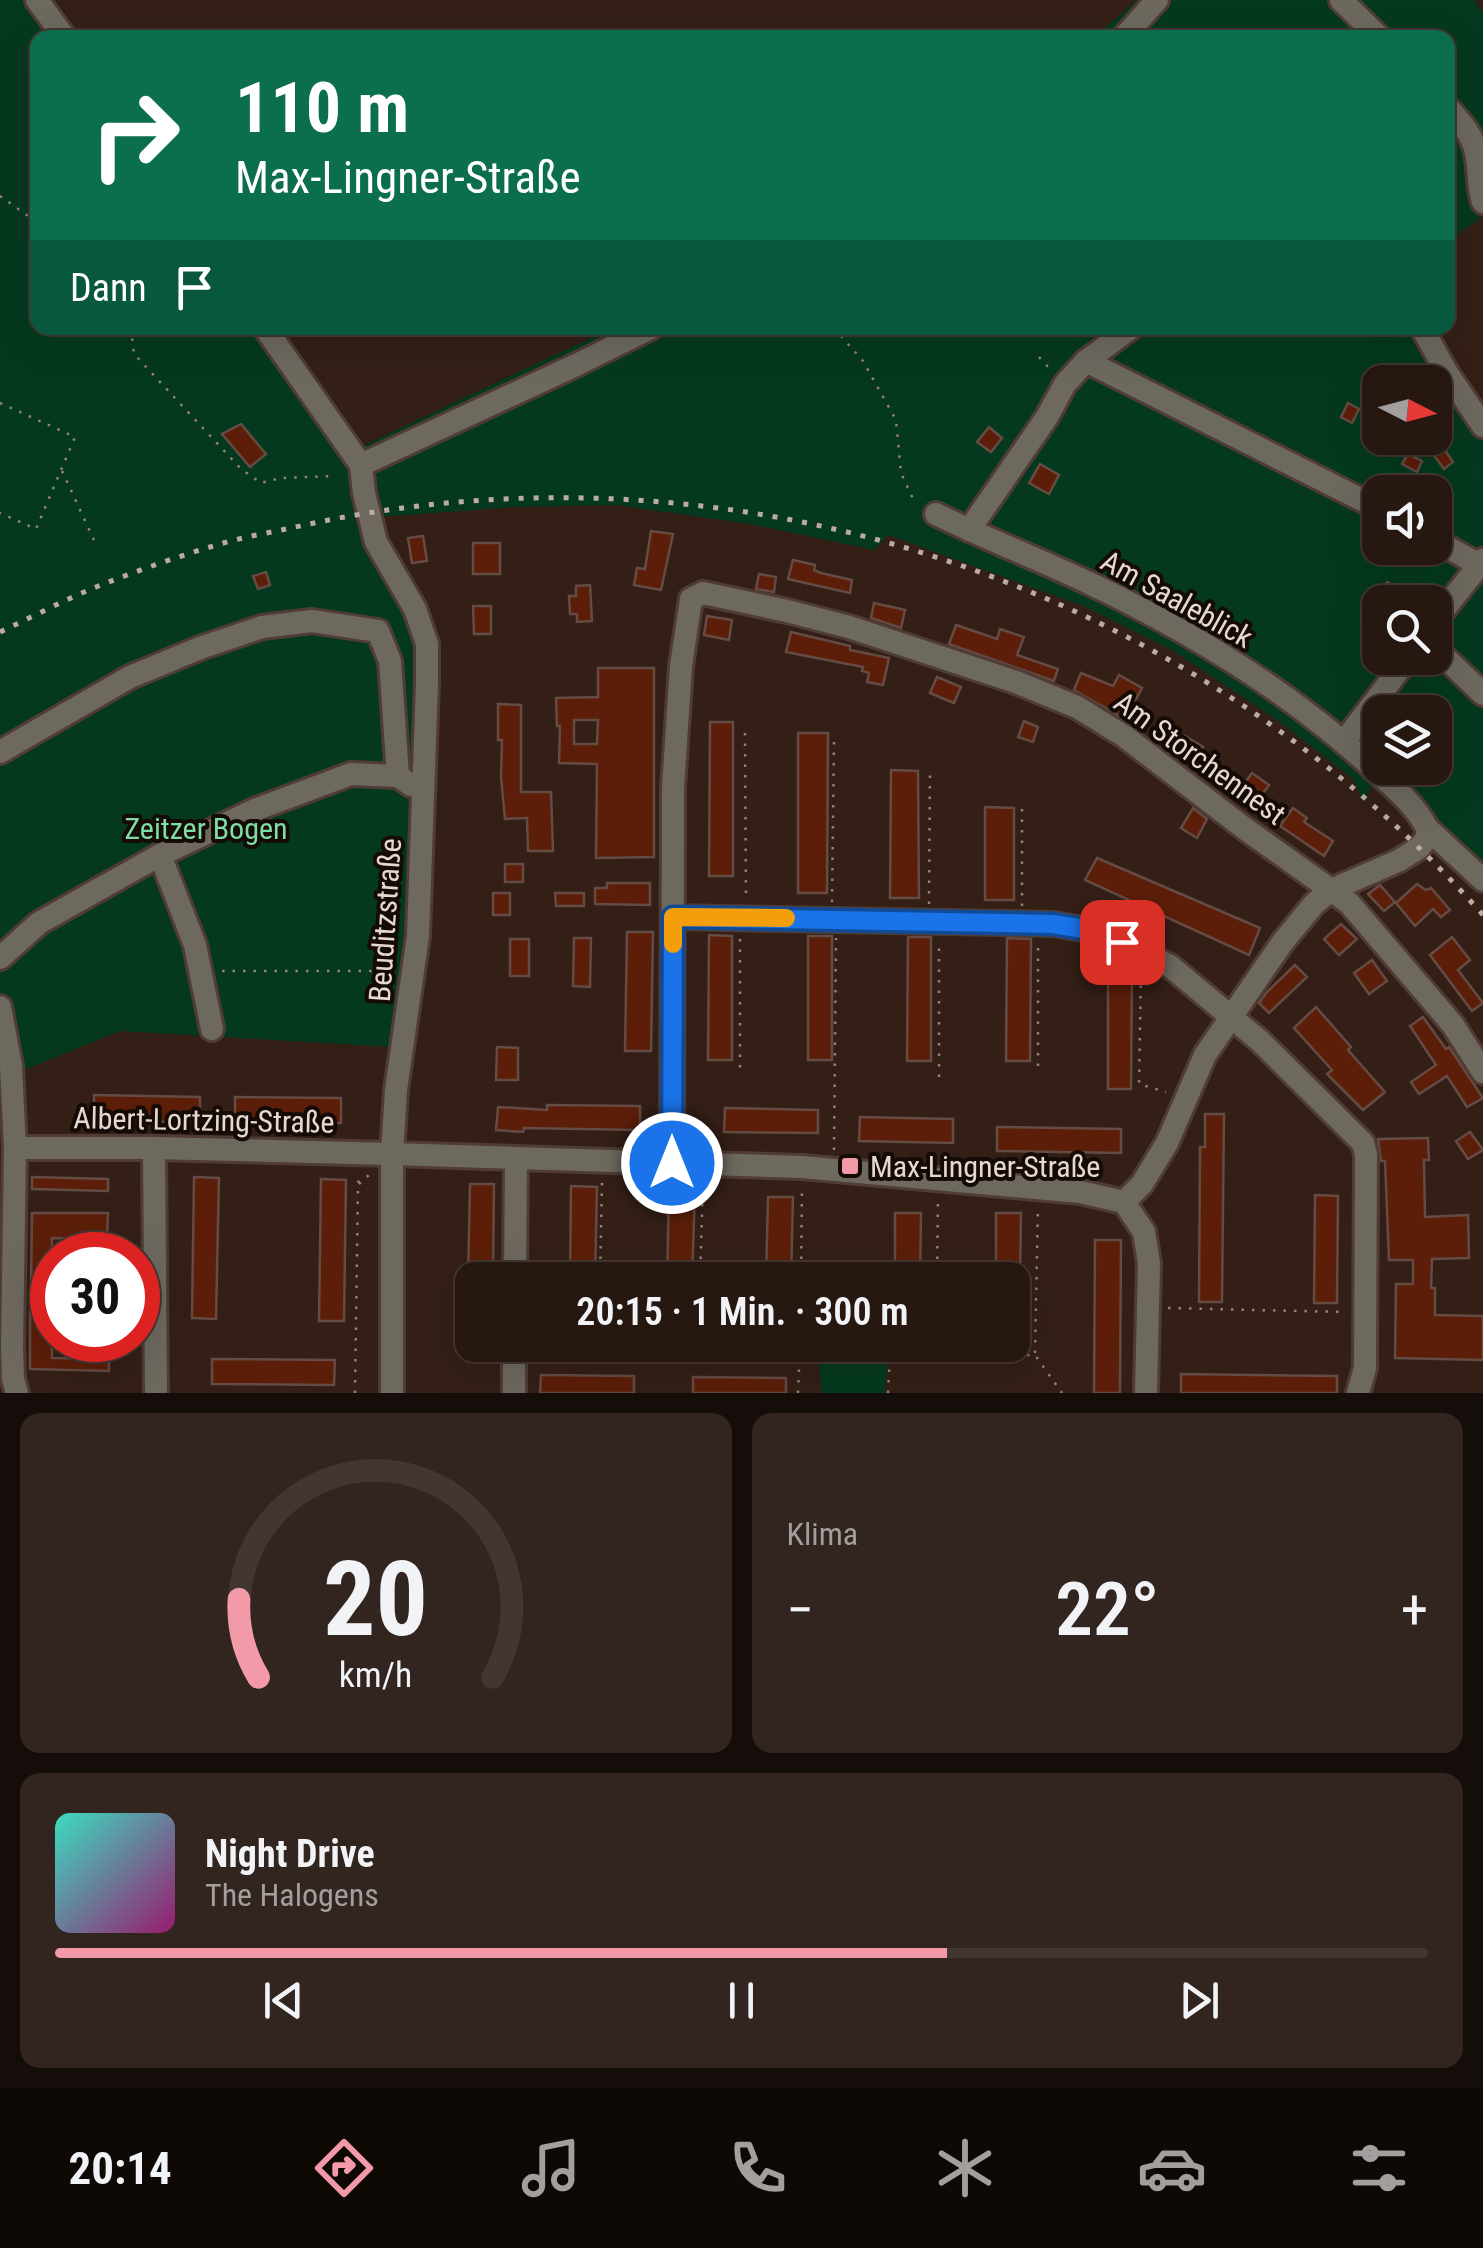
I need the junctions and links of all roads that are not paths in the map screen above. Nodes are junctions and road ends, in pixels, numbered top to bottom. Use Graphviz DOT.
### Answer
graph roads {
  1 [pos="37,0"];
  2 [pos="1157,0"];
  3 [pos="1341,0"];
  4 [pos="59,30"];
  5 [pos="1130,30"];
  6 [pos="1372,30"];
  7 [pos="1455,115"];
  8 [pos="1483,202"];
  9 [pos="270,335"];
  10 [pos="637,335"];
  11 [pos="1120,335"];
  12 [pos="1426,335"];
  13 [pos="1086,361"];
  14 [pos="1483,426"];
  15 [pos="361,465"];
  16 [pos="1362,500"];
  17 [pos="936,514"];
  18 [pos="969,530"];
  19 [pos="1452,548"];
  20 [pos="1481,563"];
  21 [pos="1452,600"];
  22 [pos="1452,664"];
  23 [pos="1395,675"];
  24 [pos="1483,694"];
  25 [pos="1344,742"];
  26 [pos="0,752"];
  27 [pos="398,776"];
  28 [pos="424,794"];
  29 [pos="1427,828"];
  30 [pos="160,854"];
  31 [pos="1483,880"];
  32 [pos="1331,890"];
  33 [pos="673,917"];
  34 [pos="0,958"];
  35 [pos="0,1007"];
  36 [pos="1230,1018"];
  37 [pos="212,1030"];
  38 [pos="1483,1072"];
  39 [pos="15,1148"];
  40 [pos="154,1148"];
  41 [pos="392,1154"];
  42 [pos="516,1158"];
  43 [pos="672,1163"];
  44 [pos="1124,1202"];
  45 [pos="515,1262"];
  46 [pos="7,1288"];
  47 [pos="514,1362"];
  48 [pos="17,1393"];
  49 [pos="156,1393"];
  50 [pos="392,1393"];
  51 [pos="514,1393"];
  52 [pos="1146,1393"];
  53 [pos="1358,1393"];
  1 -- 4 [label="street"];
  2 -- 5 [label="street"];
  3 -- 6 [label="street"];
  7 -- 8 [label="street"];
  9 -- 15 [label="street"];
  10 -- 15 [label="street"];
  11 -- 13 [label="street"];
  12 -- 14 [label="street"];
  13 -- 16 [label="street"];
  13 -- 18 [label="street"];
  15 -- 28 [label="street, Beuditzstraße"];
  17 -- 18 [label="street, Am Saaleblick"];
  18 -- 25 [label="street, Am Saaleblick"];
  19 -- 20 [label="street"];
  20 -- 21 [label="street"];
  22 -- 24 [label="street"];
  23 -- 25 [label="street"];
  25 -- 29 [label="street, Am Saaleblick"];
  26 -- 27 [label="street"];
  27 -- 28 [label="street"];
  27 -- 30 [label="street"];
  28 -- 41 [label="street, Beuditzstraße"];
  29 -- 31 [label="street, Am Saaleblick"];
  29 -- 32 [label="street"];
  30 -- 34 [label="street"];
  30 -- 37 [label="street"];
  32 -- 33 [label="street, Am Storchennest"];
  32 -- 36 [label="street"];
  32 -- 38 [label="street, Am Storchennest"];
  33 -- 36 [label="street"];
  33 -- 43 [label="street"];
  35 -- 39 [label="street"];
  36 -- 44 [label="street"];
  36 -- 53 [label="street"];
  39 -- 40 [label="street, Albert-Lortzing-Straße"];
  39 -- 46 [label="street"];
  40 -- 41 [label="street, Albert-Lortzing-Straße"];
  40 -- 49 [label="street"];
  41 -- 42 [label="street"];
  41 -- 50 [label="street, Beuditzstraße"];
  42 -- 43 [label="street"];
  42 -- 45 [label="street"];
  43 -- 44 [label="street"];
  44 -- 52 [label="street"];
  46 -- 48 [label="street"];
  47 -- 51 [label="street"];
}
